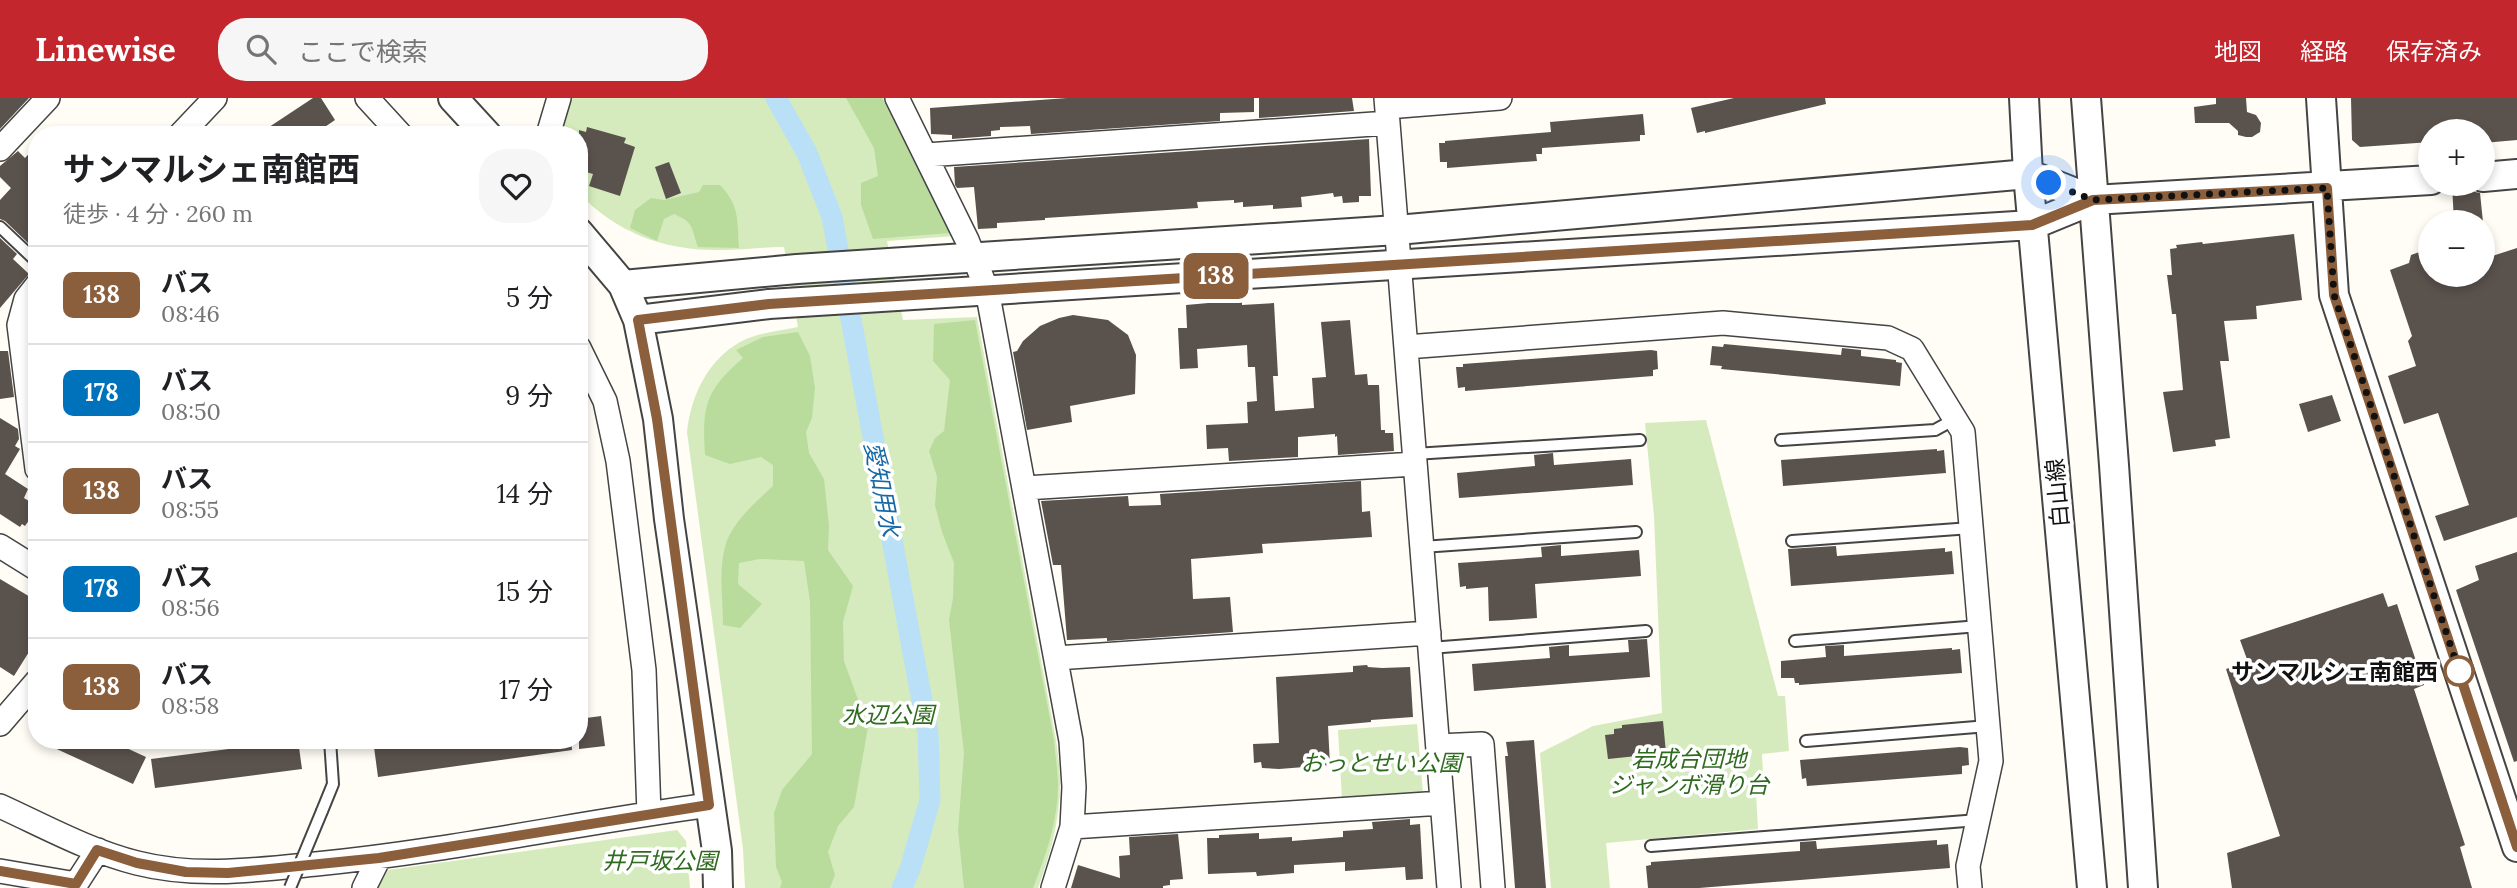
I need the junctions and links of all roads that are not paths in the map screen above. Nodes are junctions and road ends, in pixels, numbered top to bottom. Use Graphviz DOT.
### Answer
graph roads {
  1 [pos="48,98"];
  2 [pos="215,98"];
  3 [pos="367,98"];
  4 [pos="453,98"];
  5 [pos="559,98"];
  6 [pos="897,98"];
  7 [pos="1500,98"];
  8 [pos="2024,98"];
  9 [pos="2086,98"];
  10 [pos="2321,98"];
  11 [pos="1387,109"];
  12 [pos="189,126"];
  13 [pos="393,126"];
  14 [pos="479,126"];
  15 [pos="551,126"];
  16 [pos="0,149"];
  17 [pos="926,155"];
  18 [pos="2028,174"];
  19 [pos="2517,174"];
  20 [pos="2495,176"];
  21 [pos="2418,181"];
  22 [pos="2327,188"];
  23 [pos="2093,200"];
  24 [pos="2032,225"];
  25 [pos="0,227"];
  26 [pos="1397,230"];
  27 [pos="588,244"];
  28 [pos="28,253"];
  29 [pos="975,257"];
  30 [pos="1401,265"];
  31 [pos="623,285"];
  32 [pos="988,290"];
  33 [pos="28,296"];
  34 [pos="638,320"];
  35 [pos="1406,347"];
  36 [pos="28,352"];
  37 [pos="588,366"];
  38 [pos="1955,419"];
  39 [pos="1640,440"];
  40 [pos="1782,440"];
  41 [pos="1415,458"];
  42 [pos="1025,488"];
  43 [pos="1971,528"];
  44 [pos="1636,532"];
  45 [pos="1792,541"];
  46 [pos="0,546"];
  47 [pos="1422,547"];
  48 [pos="28,563"];
  49 [pos="1979,626"];
  50 [pos="1646,631"];
  51 [pos="1429,641"];
  52 [pos="1795,641"];
  53 [pos="1056,658"];
  54 [pos="28,693"];
  55 [pos="0,724"];
  56 [pos="1988,726"];
  57 [pos="1806,741"];
  58 [pos="1437,746"];
  59 [pos="331,749"];
  60 [pos="1442,803"];
  61 [pos="709,805"];
  62 [pos="0,806"];
  63 [pos="649,814"];
  64 [pos="1978,820"];
  65 [pos="1072,827"];
  66 [pos="1651,846"];
  67 [pos="2517,847"];
  68 [pos="97,850"];
  69 [pos="379,858"];
  70 [pos="0,871"];
  71 [pos="290,888"];
  72 [pos="363,888"];
  73 [pos="718,888"];
  74 [pos="1053,888"];
  75 [pos="1449,888"];
  76 [pos="1493,888"];
  77 [pos="1970,888"];
  78 [pos="2092,888"];
  79 [pos="2143,888"];
  1 -- 16 [label="street"];
  2 -- 12 [label="street"];
  3 -- 13 [label="street"];
  4 -- 14 [label="street"];
  5 -- 15 [label="street"];
  6 -- 17 [label="street"];
  7 -- 11 [label="street"];
  8 -- 18 [label="street, 白山線"];
  9 -- 23 [label="street"];
  10 -- 22 [label="street"];
  11 -- 17 [label="street"];
  11 -- 26 [label="street"];
  17 -- 29 [label="street"];
  18 -- 23 [label="street"];
  18 -- 24 [label="street, 白山線"];
  18 -- 26 [label="street"];
  19 -- 20 [label="street"];
  21 -- 22 [label="street"];
  22 -- 23 [label="street"];
  22 -- 67 [label="street"];
  23 -- 24 [label="street"];
  23 -- 79 [label="street"];
  24 -- 30 [label="street"];
  24 -- 78 [label="street, 白山線"];
  25 -- 28 [label="lane"];
  26 -- 29 [label="street"];
  26 -- 30 [label="street"];
  27 -- 31 [label="street"];
  29 -- 31 [label="street"];
  29 -- 32 [label="street"];
  30 -- 32 [label="street"];
  30 -- 35 [label="street"];
  31 -- 34 [label="street"];
  32 -- 34 [label="street"];
  32 -- 42 [label="street"];
  33 -- 36 [label="street"];
  34 -- 61 [label="street"];
  35 -- 38 [label="street"];
  35 -- 41 [label="street"];
  37 -- 63 [label="street"];
  38 -- 40 [label="lane"];
  38 -- 43 [label="street"];
  39 -- 41 [label="lane"];
  41 -- 42 [label="street"];
  41 -- 47 [label="street"];
  42 -- 53 [label="street"];
  43 -- 45 [label="lane"];
  43 -- 49 [label="street"];
  44 -- 47 [label="lane"];
  46 -- 48 [label="street"];
  47 -- 51 [label="street"];
  49 -- 52 [label="lane"];
  49 -- 56 [label="street"];
  50 -- 51 [label="lane"];
  51 -- 53 [label="street"];
  51 -- 58 [label="street"];
  53 -- 65 [label="street"];
  54 -- 55 [label="street"];
  56 -- 57 [label="lane"];
  56 -- 64 [label="street"];
  58 -- 60 [label="street"];
  58 -- 76 [label="street"];
  59 -- 71 [label="lane, bridge"];
  60 -- 65 [label="street"];
  60 -- 75 [label="street"];
  61 -- 63 [label="street"];
  61 -- 73 [label="street"];
  62 -- 68 [label="street"];
  63 -- 69 [label="street"];
  64 -- 66 [label="lane"];
  64 -- 77 [label="street"];
  65 -- 74 [label="street"];
  68 -- 69 [label="street"];
  68 -- 70 [label="street"];
  69 -- 72 [label="street"];
}
